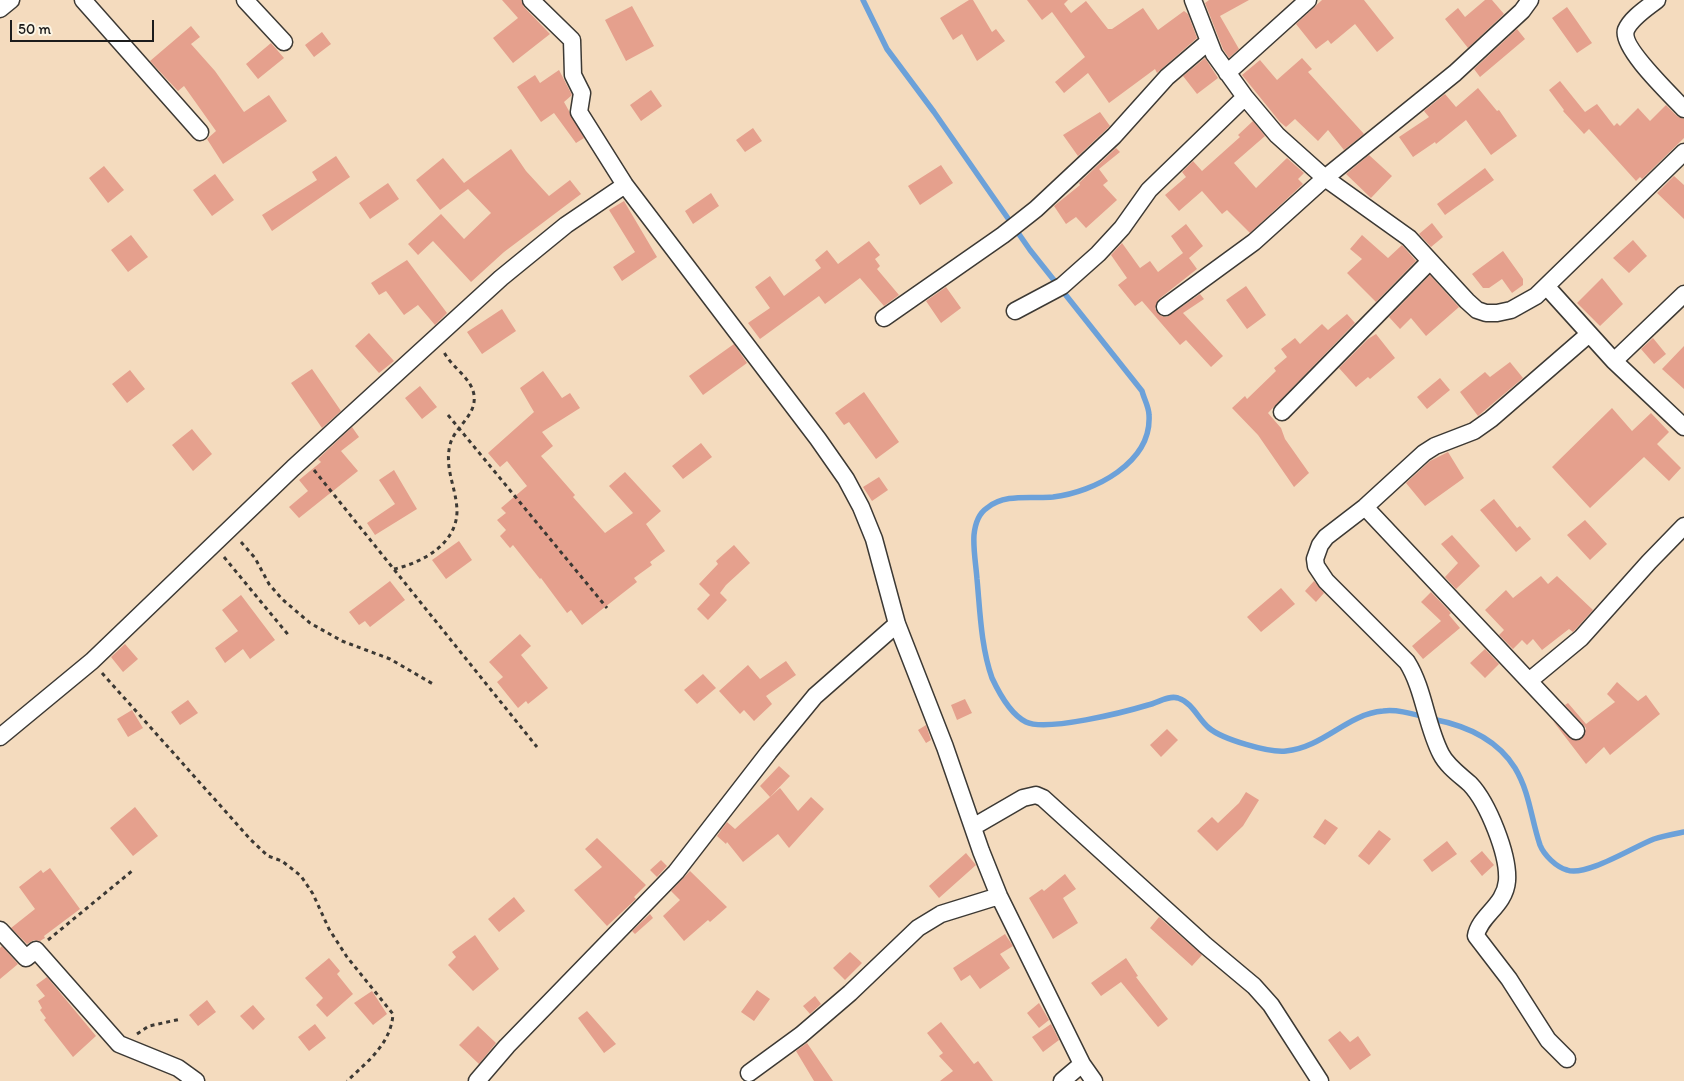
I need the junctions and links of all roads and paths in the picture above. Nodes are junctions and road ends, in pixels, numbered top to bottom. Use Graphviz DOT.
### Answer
graph roads {
  1 [pos="11,0"];
  2 [pos="83,0"];
  3 [pos="245,0"];
  4 [pos="531,0"];
  5 [pos="1193,0"];
  6 [pos="1308,0"];
  7 [pos="1530,0"];
  8 [pos="1656,0"];
  9 [pos="0,9"];
  10 [pos="284,42"];
  11 [pos="1208,42"];
  12 [pos="1227,73"];
  13 [pos="1245,97"];
  14 [pos="1684,109"];
  15 [pos="200,132"];
  16 [pos="1684,152"];
  17 [pos="1325,178"];
  18 [pos="625,185"];
  19 [pos="1430,261"];
  20 [pos="1547,287"];
  21 [pos="1684,294"];
  22 [pos="1165,307"];
  23 [pos="1015,311"];
  24 [pos="884,318"];
  25 [pos="446,330"];
  26 [pos="1589,334"];
  27 [pos="1614,361"];
  28 [pos="1282,412"];
  29 [pos="448,415"];
  30 [pos="1684,427"];
  31 [pos="459,429"];
  32 [pos="304,458"];
  33 [pos="1365,507"];
  34 [pos="1684,526"];
  35 [pos="220,540"];
  36 [pos="394,569"];
  37 [pos="607,608"];
  38 [pos="897,624"];
  39 [pos="290,637"];
  40 [pos="92,661"];
  41 [pos="1529,681"];
  42 [pos="433,684"];
  43 [pos="1576,731"];
  44 [pos="0,737"];
  45 [pos="537,747"];
  46 [pos="973,828"];
  47 [pos="132,871"];
  48 [pos="999,896"];
  49 [pos="0,930"];
  50 [pos="36,950"];
  51 [pos="181,1019"];
  52 [pos="119,1044"];
  53 [pos="1567,1060"];
  54 [pos="1082,1064"];
  55 [pos="749,1073"];
  56 [pos="196,1081"];
  57 [pos="347,1081"];
  58 [pos="477,1081"];
  59 [pos="1062,1081"];
  60 [pos="1094,1081"];
  61 [pos="1320,1081"];
  1 -- 9 [label="street"];
  2 -- 15 [label="street"];
  3 -- 10 [label="street"];
  4 -- 18 [label="street"];
  5 -- 11 [label="street"];
  6 -- 12 [label="street"];
  7 -- 17 [label="street"];
  8 -- 14 [label="street"];
  11 -- 12 [label="street"];
  11 -- 24 [label="street"];
  12 -- 13 [label="street"];
  13 -- 17 [label="street"];
  13 -- 23 [label="street"];
  16 -- 20 [label="street"];
  17 -- 19 [label="street"];
  17 -- 22 [label="street"];
  18 -- 25 [label="street"];
  18 -- 38 [label="street"];
  19 -- 20 [label="street"];
  19 -- 28 [label="street"];
  20 -- 26 [label="street"];
  21 -- 27 [label="street"];
  25 -- 31 [label="path"];
  25 -- 32 [label="street"];
  26 -- 27 [label="street"];
  26 -- 33 [label="street"];
  27 -- 30 [label="street"];
  29 -- 31 [label="path"];
  31 -- 36 [label="path"];
  31 -- 37 [label="path"];
  32 -- 35 [label="street"];
  32 -- 36 [label="path"];
  33 -- 41 [label="street"];
  33 -- 53 [label="street"];
  34 -- 41 [label="street"];
  35 -- 39 [label="path"];
  35 -- 40 [label="street"];
  35 -- 42 [label="path"];
  36 -- 45 [label="path"];
  38 -- 46 [label="street"];
  38 -- 58 [label="street"];
  40 -- 44 [label="street"];
  40 -- 57 [label="path"];
  41 -- 43 [label="street"];
  46 -- 48 [label="street"];
  46 -- 61 [label="street"];
  47 -- 50 [label="path"];
  48 -- 54 [label="street"];
  48 -- 55 [label="street"];
  49 -- 50 [label="street"];
  50 -- 52 [label="street"];
  51 -- 52 [label="path"];
  52 -- 56 [label="street"];
  54 -- 59 [label="street"];
  54 -- 60 [label="street"];
}
